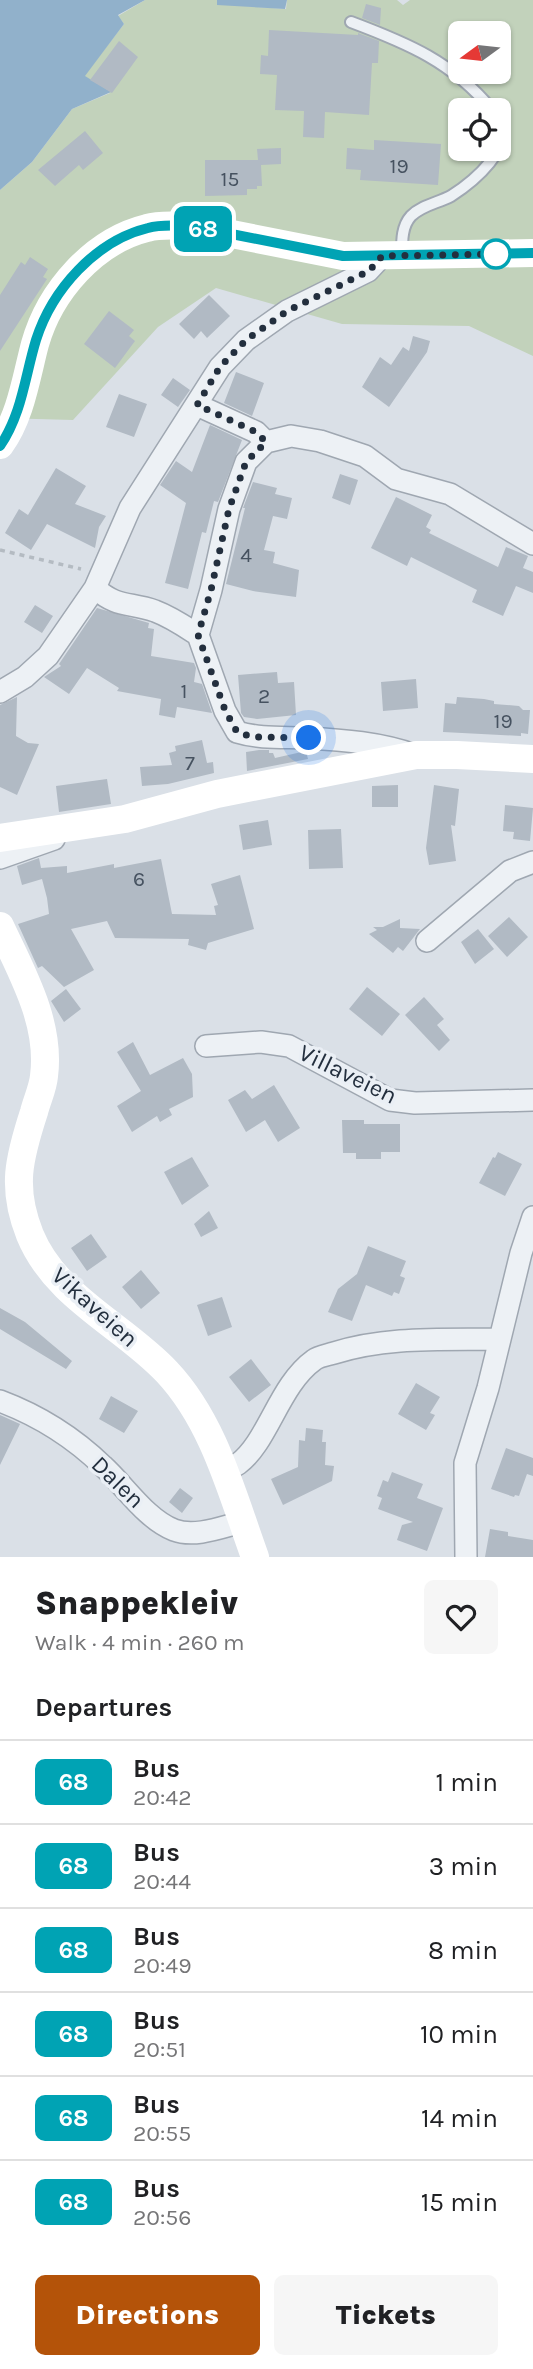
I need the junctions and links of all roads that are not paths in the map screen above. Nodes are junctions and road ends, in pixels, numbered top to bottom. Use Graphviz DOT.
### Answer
graph roads {
  1 [pos="351,22"];
  2 [pos="481,98"];
  3 [pos="491,161"];
  4 [pos="533,253"];
  5 [pos="392,256"];
  6 [pos="197,405"];
  7 [pos="266,442"];
  8 [pos="0,446"];
  9 [pos="533,544"];
  10 [pos="97,581"];
  11 [pos="198,635"];
  12 [pos="0,692"];
  13 [pos="416,755"];
  14 [pos="533,759"];
  15 [pos="125,819"];
  16 [pos="0,838"];
  17 [pos="0,858"];
  18 [pos="533,862"];
  19 [pos="0,926"];
  20 [pos="427,941"];
  21 [pos="206,1046"];
  22 [pos="533,1100"];
  23 [pos="533,1217"];
  24 [pos="500,1339"];
  25 [pos="0,1401"];
  26 [pos="223,1470"];
  27 [pos="243,1522"];
  28 [pos="255,1557"];
  29 [pos="466,1557"];
  1 -- 2 [label="lane"];
  3 -- 5 [label="lane"];
  4 -- 5 [label="main road"];
  5 -- 6 [label="street"];
  5 -- 8 [label="main road"];
  6 -- 7 [label="street"];
  6 -- 10 [label="street"];
  7 -- 9 [label="street"];
  7 -- 11 [label="street"];
  10 -- 11 [label="street"];
  10 -- 12 [label="street"];
  11 -- 13 [label="street"];
  13 -- 14 [label="main road"];
  13 -- 15 [label="main road"];
  15 -- 16 [label="main road"];
  15 -- 17 [label="street"];
  18 -- 20 [label="street"];
  19 -- 26 [label="main road, Vikaveien"];
  21 -- 22 [label="street, Villaveien"];
  23 -- 24 [label="street"];
  24 -- 26 [label="street"];
  24 -- 29 [label="street"];
  25 -- 27 [label="street, Dalen"];
  26 -- 27 [label="main road, Vikaveien"];
  27 -- 28 [label="main road, Vikaveien"];
}
